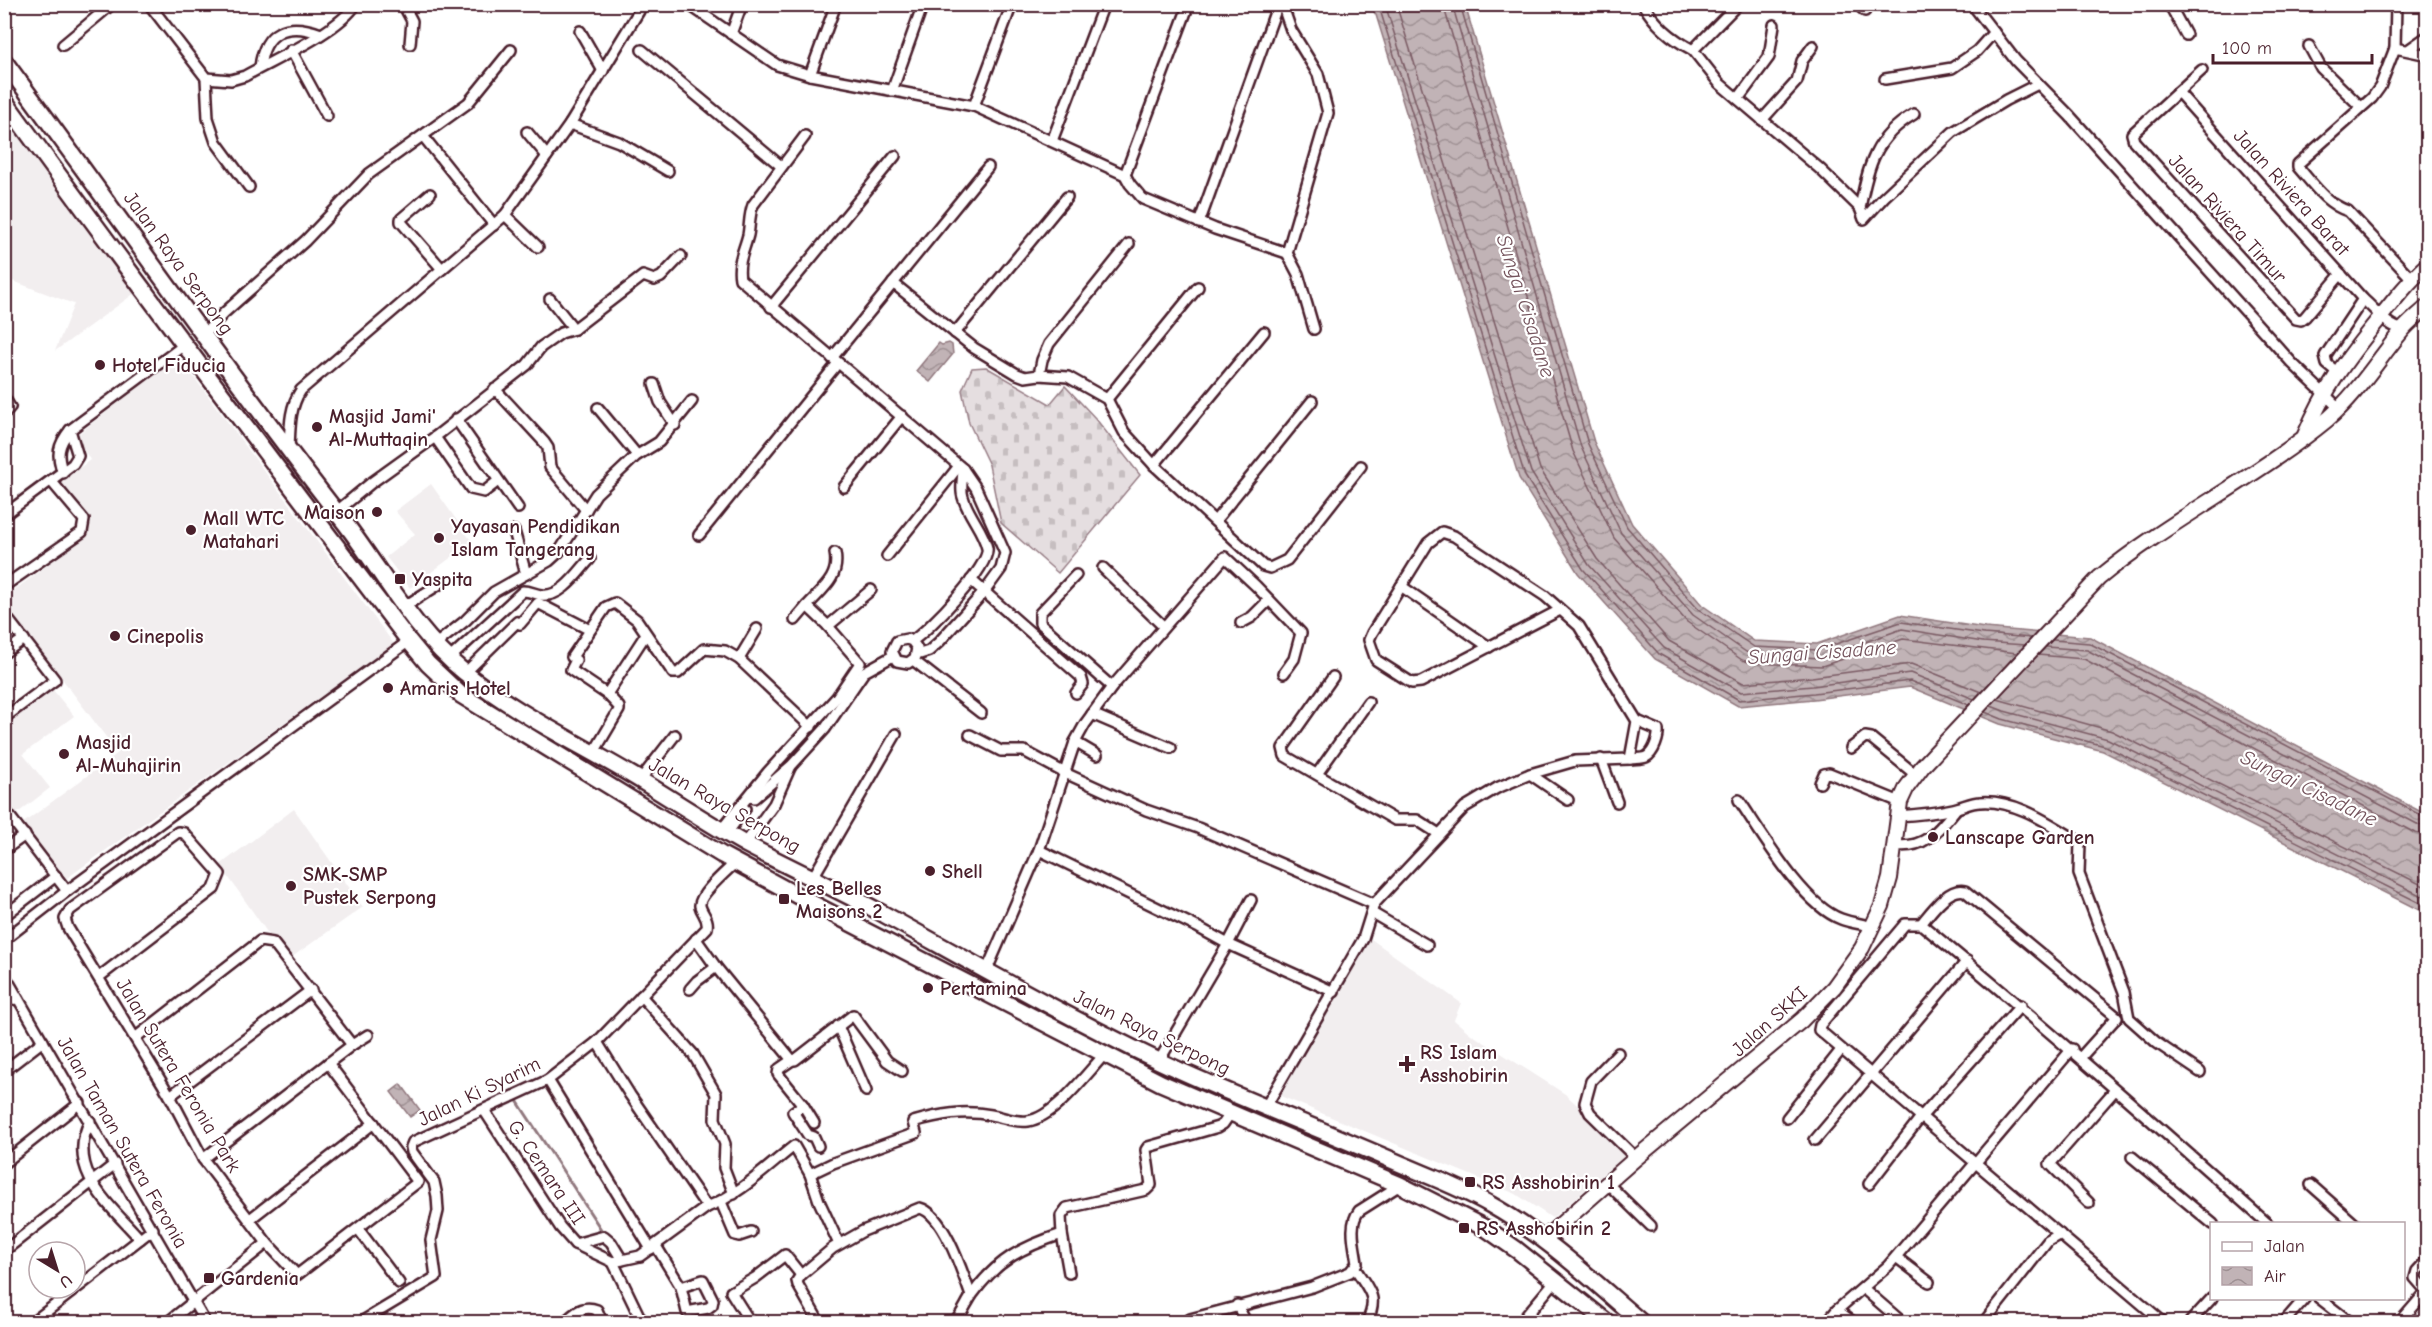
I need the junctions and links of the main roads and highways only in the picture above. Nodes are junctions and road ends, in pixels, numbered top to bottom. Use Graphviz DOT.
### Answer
graph roads {
  1 [pos="4,61"];
  2 [pos="4,100"];
  3 [pos="77,159"];
  4 [pos="57,173"];
  5 [pos="2427,264"];
  6 [pos="2427,306"];
  7 [pos="2305,435"];
  8 [pos="377,566"];
  9 [pos="361,577"];
  10 [pos="688,809"];
  11 [pos="675,826"];
  12 [pos="1390,1159"];
  13 [pos="1379,1176"];
  14 [pos="1544,1239"];
  15 [pos="1607,1323"];
  16 [pos="1641,1323"];
  1 -- 3 [label="main road, Jalan Raya Serpong"];
  2 -- 4 [label="main road, Jalan Raya Serpong"];
  3 -- 4 [label="main road"];
  3 -- 8 [label="main road, Jalan Raya Serpong"];
  4 -- 9 [label="main road, Jalan Raya Serpong"];
  5 -- 7 [label="main road"];
  6 -- 7 [label="main road, Jalan SKKI"];
  7 -- 14 [label="main road, Jalan SKKI"];
  8 -- 9 [label="main road"];
  8 -- 10 [label="main road, Jalan Raya Serpong"];
  9 -- 11 [label="main road, Jalan Raya Serpong"];
  10 -- 11 [label="main road"];
  10 -- 12 [label="main road, Jalan Raya Serpong"];
  11 -- 13 [label="main road, Jalan Raya Serpong"];
  12 -- 13 [label="main road"];
  12 -- 14 [label="main road, Jalan Raya Serpong"];
  13 -- 15 [label="main road, Jalan Raya Serpong"];
  14 -- 16 [label="main road, Jalan Raya Serpong"];
}
